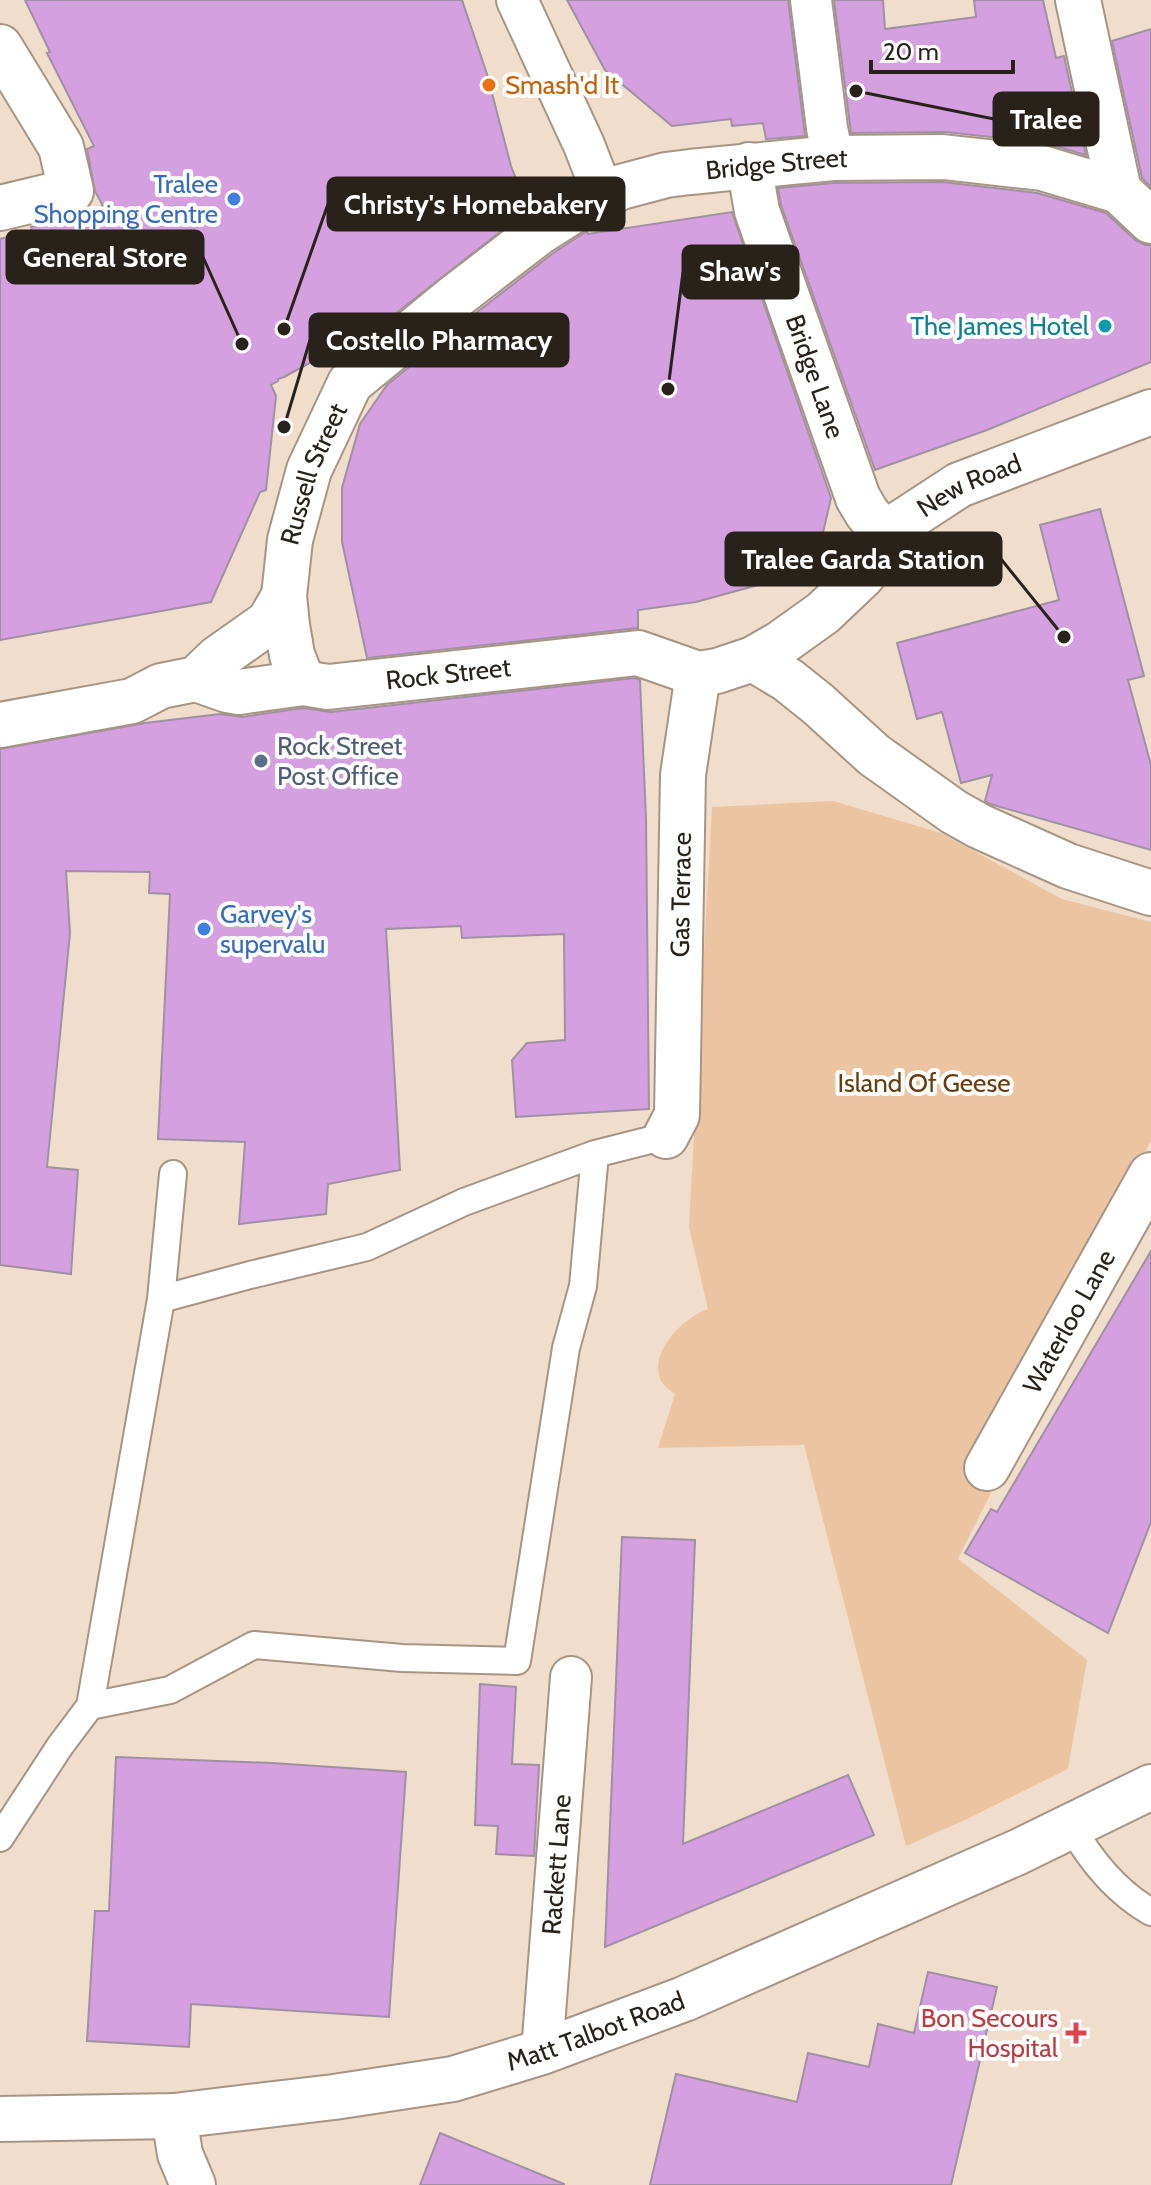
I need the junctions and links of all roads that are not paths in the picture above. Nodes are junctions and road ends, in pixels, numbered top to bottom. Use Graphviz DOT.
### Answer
graph roads {
  1 [pos="517,0"];
  2 [pos="811,0"];
  3 [pos="1082,1"];
  4 [pos="0,47"];
  5 [pos="833,158"];
  6 [pos="749,165"];
  7 [pos="1119,191"];
  8 [pos="603,194"];
  9 [pos="0,208"];
  10 [pos="1151,221"];
  11 [pos="1151,412"];
  12 [pos="884,534"];
  13 [pos="284,596"];
  14 [pos="753,659"];
  15 [pos="698,674"];
  16 [pos="196,679"];
  17 [pos="303,683"];
  18 [pos="0,725"];
  19 [pos="1151,893"];
  20 [pos="671,1126"];
  21 [pos="595,1154"];
  22 [pos="173,1174"];
  23 [pos="1151,1175"];
  24 [pos="161,1299"];
  25 [pos="987,1468"];
  26 [pos="571,1677"];
  27 [pos="90,1706"];
  28 [pos="1151,1787"];
  29 [pos="1071,1826"];
  30 [pos="0,1838"];
  31 [pos="1151,1912"];
  32 [pos="542,2052"];
  33 [pos="174,2116"];
  34 [pos="0,2119"];
  35 [pos="193,2185"];
  1 -- 8 [label="street"];
  2 -- 5 [label="street"];
  3 -- 7 [label="main road"];
  4 -- 9 [label="main road"];
  5 -- 6 [label="main road, Bridge Street"];
  5 -- 7 [label="main road, Bridge Street"];
  6 -- 8 [label="main road, Bridge Street"];
  6 -- 12 [label="main road, Bridge Lane"];
  7 -- 10 [label="main road, Bridge Street"];
  8 -- 13 [label="main road, Russell Street"];
  11 -- 12 [label="main road, New Road"];
  12 -- 14 [label="main road, New Road"];
  13 -- 16 [label="main road"];
  13 -- 17 [label="main road, Russell Street"];
  14 -- 15 [label="main road, New Road"];
  14 -- 19 [label="main road"];
  15 -- 17 [label="main road, Rock Street"];
  15 -- 20 [label="main road, Gas Terrace"];
  16 -- 17 [label="main road, Rock Street"];
  16 -- 18 [label="main road"];
  20 -- 21 [label="lane"];
  21 -- 24 [label="lane"];
  21 -- 27 [label="lane"];
  22 -- 24 [label="lane"];
  23 -- 25 [label="main road, Waterloo Lane"];
  24 -- 27 [label="lane"];
  26 -- 32 [label="street, Rackett Lane"];
  27 -- 30 [label="lane"];
  28 -- 29 [label="main road, Matt Talbot Road"];
  29 -- 31 [label="lane"];
  29 -- 32 [label="main road, Matt Talbot Road"];
  32 -- 33 [label="main road, Matt Talbot Road"];
  33 -- 34 [label="main road, Matt Talbot Road"];
  33 -- 35 [label="main road"];
}
